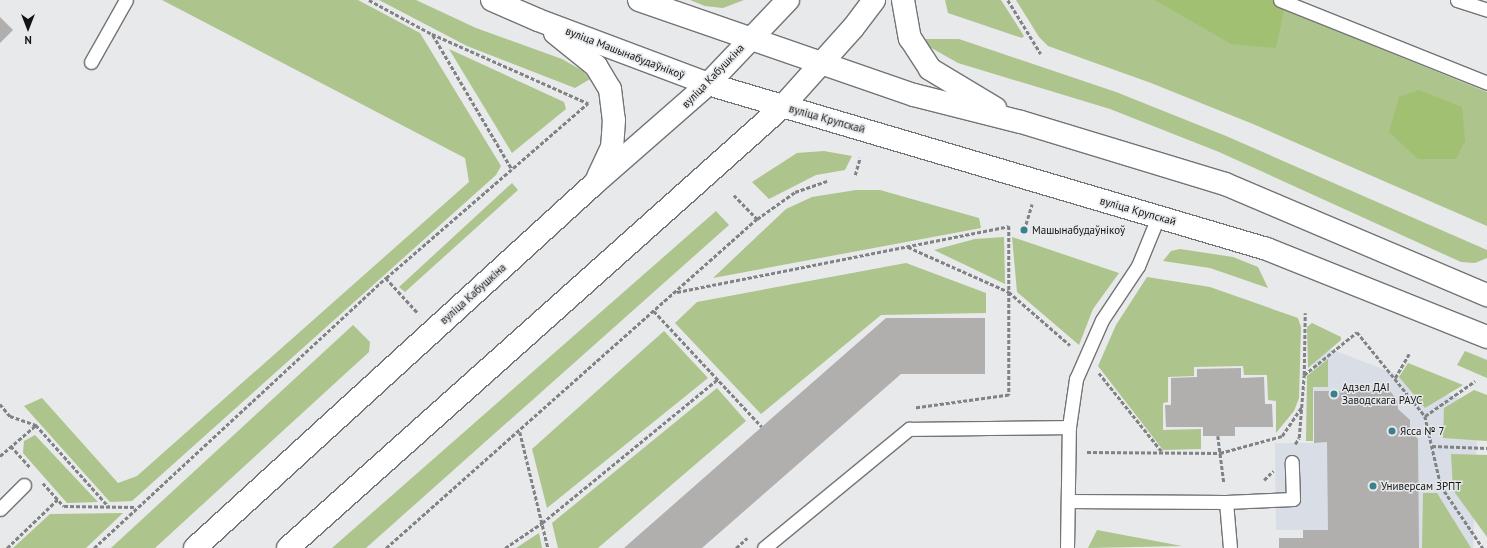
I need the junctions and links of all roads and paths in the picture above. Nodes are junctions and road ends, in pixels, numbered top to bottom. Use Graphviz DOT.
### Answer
graph roads {
  1 [pos="126,0"];
  2 [pos="369,0"];
  3 [pos="492,0"];
  4 [pos="639,0"];
  5 [pos="788,0"];
  6 [pos="874,0"];
  7 [pos="903,0"];
  8 [pos="1008,0"];
  9 [pos="1280,0"];
  10 [pos="1457,0"];
  11 [pos="1487,10"];
  12 [pos="538,20"];
  13 [pos="432,34"];
  14 [pos="750,39"];
  15 [pos="1041,54"];
  16 [pos="91,62"];
  17 [pos="821,64"];
  18 [pos="1487,82"];
  19 [pos="708,84"];
  20 [pos="782,107"];
  21 [pos="1021,122"];
  22 [pos="860,158"];
  23 [pos="512,169"];
  24 [pos="855,175"];
  25 [pos="827,181"];
  26 [pos="1039,182"];
  27 [pos="595,183"];
  28 [pos="734,195"];
  29 [pos="1158,217"];
  30 [pos="757,219"];
  31 [pos="1024,230"];
  32 [pos="908,247"];
  33 [pos="386,278"];
  34 [pos="677,292"];
  35 [pos="1009,292"];
  36 [pos="1487,295"];
  37 [pos="404,298"];
  38 [pos="654,310"];
  39 [pos="1305,313"];
  40 [pos="1487,337"];
  41 [pos="1409,354"];
  42 [pos="1084,357"];
  43 [pos="1304,375"];
  44 [pos="1395,378"];
  45 [pos="718,379"];
  46 [pos="1475,381"];
  47 [pos="0,404"];
  48 [pos="1303,406"];
  49 [pos="913,409"];
  50 [pos="1425,416"];
  51 [pos="36,425"];
  52 [pos="762,427"];
  53 [pos="1070,427"];
  54 [pos="520,432"];
  55 [pos="1218,436"];
  56 [pos="11,446"];
  57 [pos="1432,446"];
  58 [pos="1487,448"];
  59 [pos="1069,452"];
  60 [pos="1220,452"];
  61 [pos="1163,453"];
  62 [pos="0,456"];
  63 [pos="1291,456"];
  64 [pos="1277,468"];
  65 [pos="32,470"];
  66 [pos="42,481"];
  67 [pos="1262,482"];
  68 [pos="24,485"];
  69 [pos="58,499"];
  70 [pos="1068,501"];
  71 [pos="1226,502"];
  72 [pos="109,507"];
  73 [pos="136,507"];
  74 [pos="0,509"];
  75 [pos="542,523"];
  76 [pos="754,533"];
  77 [pos="7,548"];
  78 [pos="94,548"];
  79 [pos="196,548"];
  80 [pos="288,548"];
  81 [pos="386,548"];
  82 [pos="505,548"];
  83 [pos="548,548"];
  84 [pos="736,548"];
  85 [pos="764,548"];
  86 [pos="1067,548"];
  87 [pos="1230,548"];
  88 [pos="1483,548"];
  1 -- 16 [label="lane"];
  2 -- 13 [label="path"];
  3 -- 12 [label="main road, вуліца Машынабудаўнікоў"];
  4 -- 14 [label="main road"];
  5 -- 14 [label="main road, вуліца Кабушкіна"];
  6 -- 17 [label="main road"];
  7 -- 21 [label="main road"];
  8 -- 15 [label="path"];
  9 -- 18 [label="lane"];
  10 -- 11 [label="lane"];
  12 -- 19 [label="main road, вуліца Машынабудаўнікоў"];
  12 -- 27 [label="main road"];
  13 -- 23 [label="path"];
  13 -- 23 [label="path"];
  14 -- 17 [label="main road"];
  14 -- 19 [label="main road, вуліца Кабушкіна"];
  17 -- 20 [label="main road"];
  17 -- 21 [label="main road"];
  19 -- 20 [label="main road, вуліца Машынабудаўнікоў"];
  19 -- 27 [label="main road, вуліца Кабушкіна"];
  20 -- 26 [label="main road, вуліца Крупскай"];
  20 -- 80 [label="main road"];
  21 -- 36 [label="main road"];
  22 -- 24 [label="path"];
  23 -- 33 [label="path"];
  25 -- 30 [label="path"];
  26 -- 29 [label="main road, вуліца Крупскай"];
  26 -- 31 [label="path"];
  27 -- 79 [label="main road, вуліца Кабушкіна"];
  28 -- 30 [label="path"];
  29 -- 40 [label="main road, вуліца Крупскай"];
  29 -- 42 [label="lane"];
  30 -- 34 [label="path"];
  32 -- 34 [label="path"];
  32 -- 35 [label="path"];
  32 -- 35 [label="path"];
  33 -- 37 [label="path"];
  33 -- 73 [label="path"];
  34 -- 38 [label="path"];
  35 -- 42 [label="path"];
  35 -- 49 [label="path"];
  38 -- 45 [label="path"];
  38 -- 54 [label="path"];
  39 -- 43 [label="path"];
  41 -- 44 [label="path"];
  42 -- 53 [label="lane"];
  42 -- 61 [label="path"];
  43 -- 44 [label="path"];
  43 -- 48 [label="path"];
  44 -- 50 [label="path"];
  45 -- 52 [label="path"];
  45 -- 75 [label="path"];
  46 -- 50 [label="path"];
  47 -- 51 [label="path"];
  48 -- 60 [label="path"];
  48 -- 63 [label="path"];
  50 -- 57 [label="path"];
  51 -- 56 [label="path"];
  51 -- 72 [label="path"];
  53 -- 59 [label="lane"];
  53 -- 85 [label="lane"];
  54 -- 75 [label="path"];
  54 -- 81 [label="path"];
  55 -- 60 [label="path"];
  56 -- 62 [label="path"];
  56 -- 65 [label="path"];
  57 -- 58 [label="path"];
  57 -- 88 [label="path"];
  59 -- 61 [label="path"];
  59 -- 70 [label="lane"];
  60 -- 61 [label="path"];
  60 -- 71 [label="path"];
  63 -- 71 [label="lane"];
  64 -- 67 [label="path"];
  66 -- 69 [label="path"];
  68 -- 74 [label="lane"];
  69 -- 72 [label="path"];
  69 -- 77 [label="path"];
  70 -- 71 [label="lane"];
  70 -- 86 [label="lane"];
  71 -- 87 [label="lane"];
  72 -- 73 [label="path"];
  73 -- 78 [label="path"];
  75 -- 82 [label="path"];
  75 -- 83 [label="path"];
  76 -- 84 [label="path"];
}
